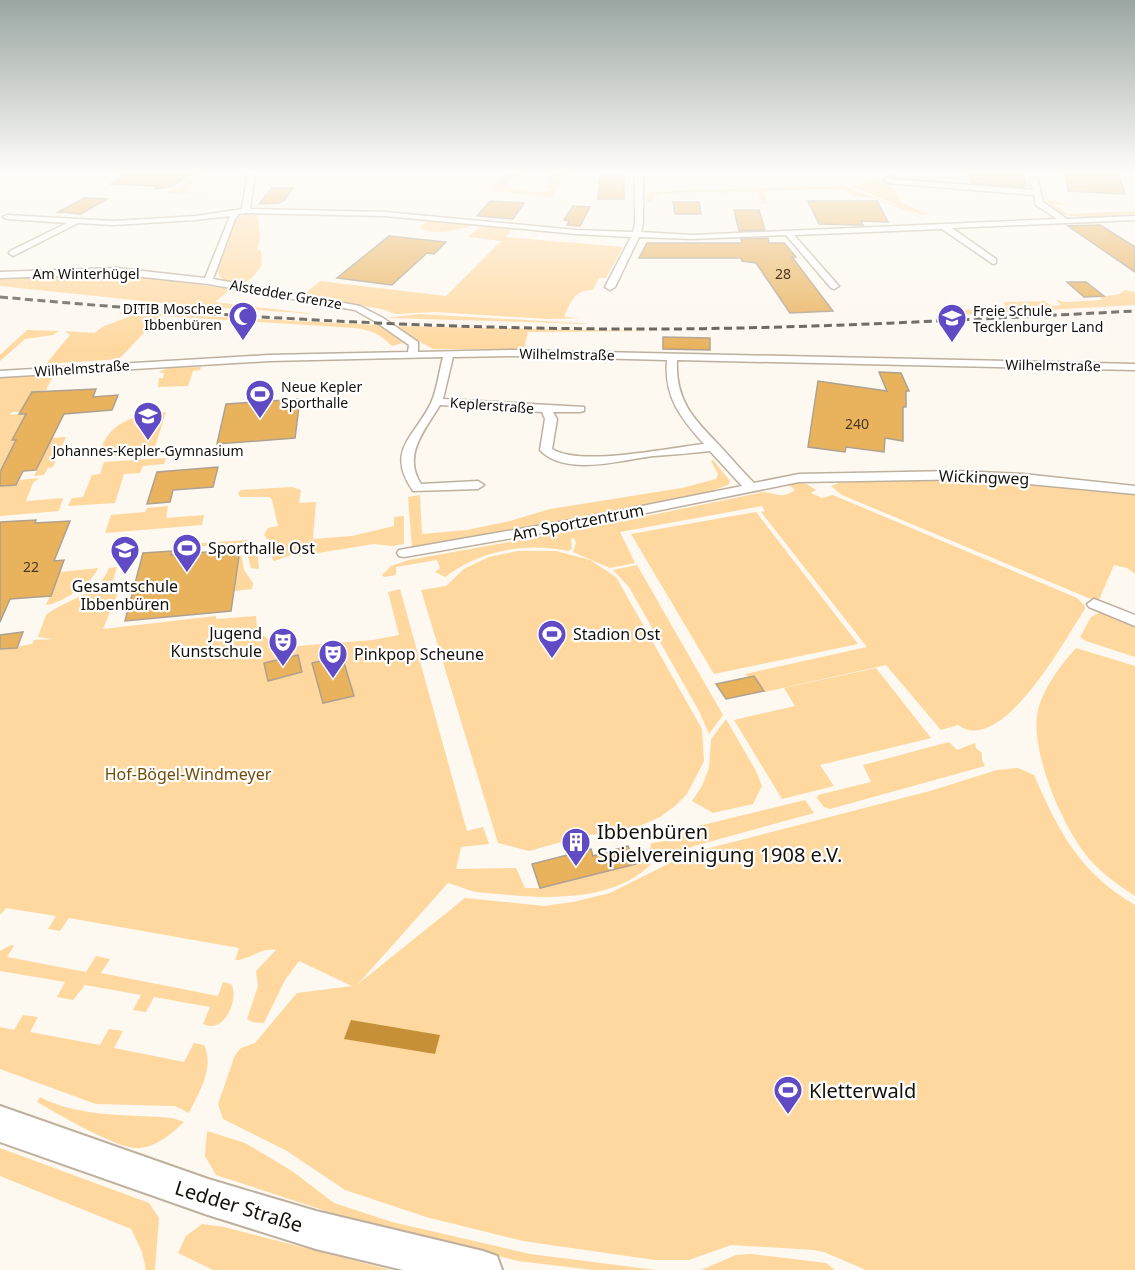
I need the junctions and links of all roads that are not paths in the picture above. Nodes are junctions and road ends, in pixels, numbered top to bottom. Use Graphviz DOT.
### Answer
graph roads {
  1 [pos="59,230"];
  2 [pos="227,230"];
  3 [pos="558,230"];
  4 [pos="637,230"];
  5 [pos="861,230"];
  6 [pos="949,230"];
  7 [pos="789,234"];
  8 [pos="636,235"];
  9 [pos="13,254"];
  10 [pos="993,261"];
  11 [pos="0,275"];
  12 [pos="208,281"];
  13 [pos="834,286"];
  14 [pos="610,287"];
  15 [pos="449,354"];
  16 [pos="413,355"];
  17 [pos="672,357"];
  18 [pos="1135,367"];
  19 [pos="0,374"];
  20 [pos="437,402"];
  21 [pos="580,409"];
  22 [pos="546,410"];
  23 [pos="714,447"];
  24 [pos="832,480"];
  25 [pos="478,485"];
  26 [pos="750,487"];
  27 [pos="1135,490"];
  28 [pos="404,553"];
  29 [pos="1094,604"];
  30 [pos="1135,621"];
  31 [pos="0,1124"];
  32 [pos="483,1270"];
  1 -- 9 [label="street"];
  2 -- 12 [label="street, Alstedder Grenze"];
  3 -- 8 [label="street"];
  4 -- 8 [label="street"];
  5 -- 7 [label="street"];
  6 -- 10 [label="street"];
  7 -- 8 [label="street"];
  7 -- 13 [label="street"];
  8 -- 14 [label="street"];
  11 -- 12 [label="street, Am Winterhügel"];
  12 -- 16 [label="street, Alstedder Grenze"];
  15 -- 16 [label="street, Wilhelmstraße"];
  15 -- 17 [label="street, Wilhelmstraße"];
  15 -- 20 [label="street, Keplerstraße"];
  16 -- 19 [label="street, Wilhelmstraße"];
  17 -- 18 [label="street, Wilhelmstraße"];
  17 -- 23 [label="street"];
  20 -- 22 [label="street, Keplerstraße"];
  20 -- 25 [label="street, Keplerstraße"];
  21 -- 22 [label="street, Keplerstraße"];
  22 -- 23 [label="street, Keplerstraße"];
  23 -- 26 [label="street"];
  24 -- 26 [label="street, Am Sportzentrum"];
  24 -- 27 [label="street, Wickingweg"];
  26 -- 28 [label="street, Am Sportzentrum"];
  29 -- 30 [label="street"];
  31 -- 32 [label="main road, Ledder Straße"];
}
